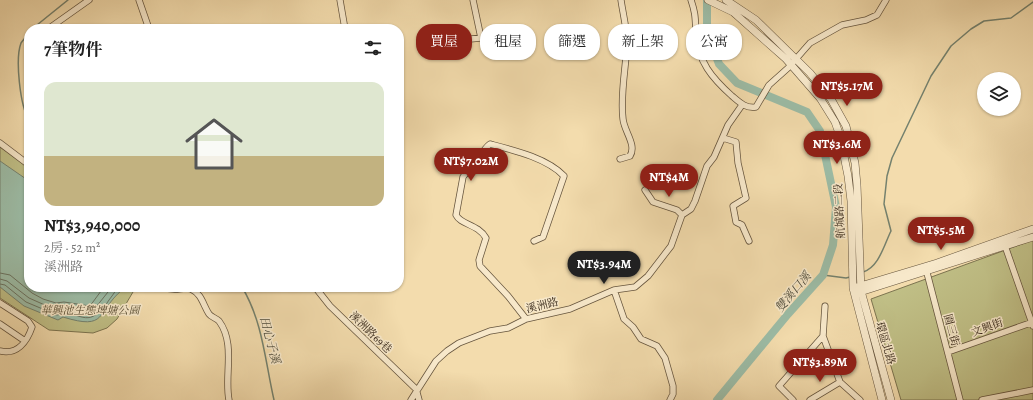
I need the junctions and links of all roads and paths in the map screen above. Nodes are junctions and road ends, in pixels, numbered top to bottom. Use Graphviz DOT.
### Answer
graph roads {
  1 [pos="89,0"];
  2 [pos="139,0"];
  3 [pos="340,0"];
  4 [pos="473,0"];
  5 [pos="621,0"];
  6 [pos="691,0"];
  7 [pos="709,0"];
  8 [pos="726,0"];
  9 [pos="886,0"];
  10 [pos="55,24"];
  11 [pos="147,24"];
  12 [pos="344,24"];
  13 [pos="472,39"];
  14 [pos="794,62"];
  15 [pos="742,105"];
  16 [pos="723,138"];
  17 [pos="0,143"];
  18 [pos="620,159"];
  19 [pos="24,161"];
  20 [pos="645,190"];
  21 [pos="682,215"];
  22 [pos="1033,229"];
  23 [pos="1033,237"];
  24 [pos="534,241"];
  25 [pos="749,241"];
  26 [pos="1004,242"];
  27 [pos="926,268"];
  28 [pos="858,289"];
  29 [pos="614,290"];
  30 [pos="195,292"];
  31 [pos="319,292"];
  32 [pos="1,306"];
  33 [pos="825,306"];
  34 [pos="526,319"];
  35 [pos="1032,323"];
  36 [pos="0,324"];
  37 [pos="823,336"];
  38 [pos="25,341"];
  39 [pos="0,351"];
  40 [pos="948,352"];
  41 [pos="840,382"];
  42 [pos="416,389"];
  43 [pos="1033,390"];
  44 [pos="229,400"];
  45 [pos="411,400"];
  46 [pos="419,400"];
  47 [pos="670,400"];
  48 [pos="793,400"];
  49 [pos="810,400"];
  50 [pos="860,400"];
  51 [pos="882,400"];
  52 [pos="891,400"];
  53 [pos="960,400"];
  54 [pos="982,400"];
  1 -- 10 [label="street"];
  2 -- 11 [label="street"];
  3 -- 12 [label="street"];
  4 -- 13 [label="street"];
  5 -- 18 [label="street"];
  6 -- 15 [label="street"];
  7 -- 14 [label="street, 航城路二段"];
  8 -- 14 [label="street, 航城路二段"];
  9 -- 14 [label="street"];
  14 -- 15 [label="street"];
  14 -- 28 [label="street, 航城路二段"];
  15 -- 16 [label="street, 溪洲路"];
  16 -- 21 [label="street, 溪洲路"];
  16 -- 25 [label="street"];
  17 -- 19 [label="street"];
  20 -- 21 [label="street"];
  21 -- 29 [label="street, 溪洲路"];
  22 -- 26 [label="street"];
  23 -- 26 [label="street"];
  24 -- 34 [label="street"];
  26 -- 27 [label="street"];
  26 -- 35 [label="street"];
  27 -- 28 [label="street"];
  27 -- 40 [label="street, 園三街"];
  28 -- 51 [label="street, 環區北路"];
  28 -- 52 [label="street, 環區北路"];
  29 -- 34 [label="street, 溪洲路"];
  29 -- 47 [label="street"];
  30 -- 44 [label="street"];
  31 -- 42 [label="street, 溪洲路69巷"];
  32 -- 38 [label="street"];
  33 -- 37 [label="street"];
  34 -- 42 [label="street, 溪洲路"];
  35 -- 40 [label="street, 文興街"];
  36 -- 38 [label="street"];
  37 -- 41 [label="street"];
  37 -- 48 [label="street"];
  38 -- 39 [label="street"];
  40 -- 53 [label="street, 園三街"];
  41 -- 49 [label="street"];
  41 -- 50 [label="street"];
  42 -- 45 [label="street, 溪洲路"];
  42 -- 46 [label="street"];
  43 -- 54 [label="street"];
}
